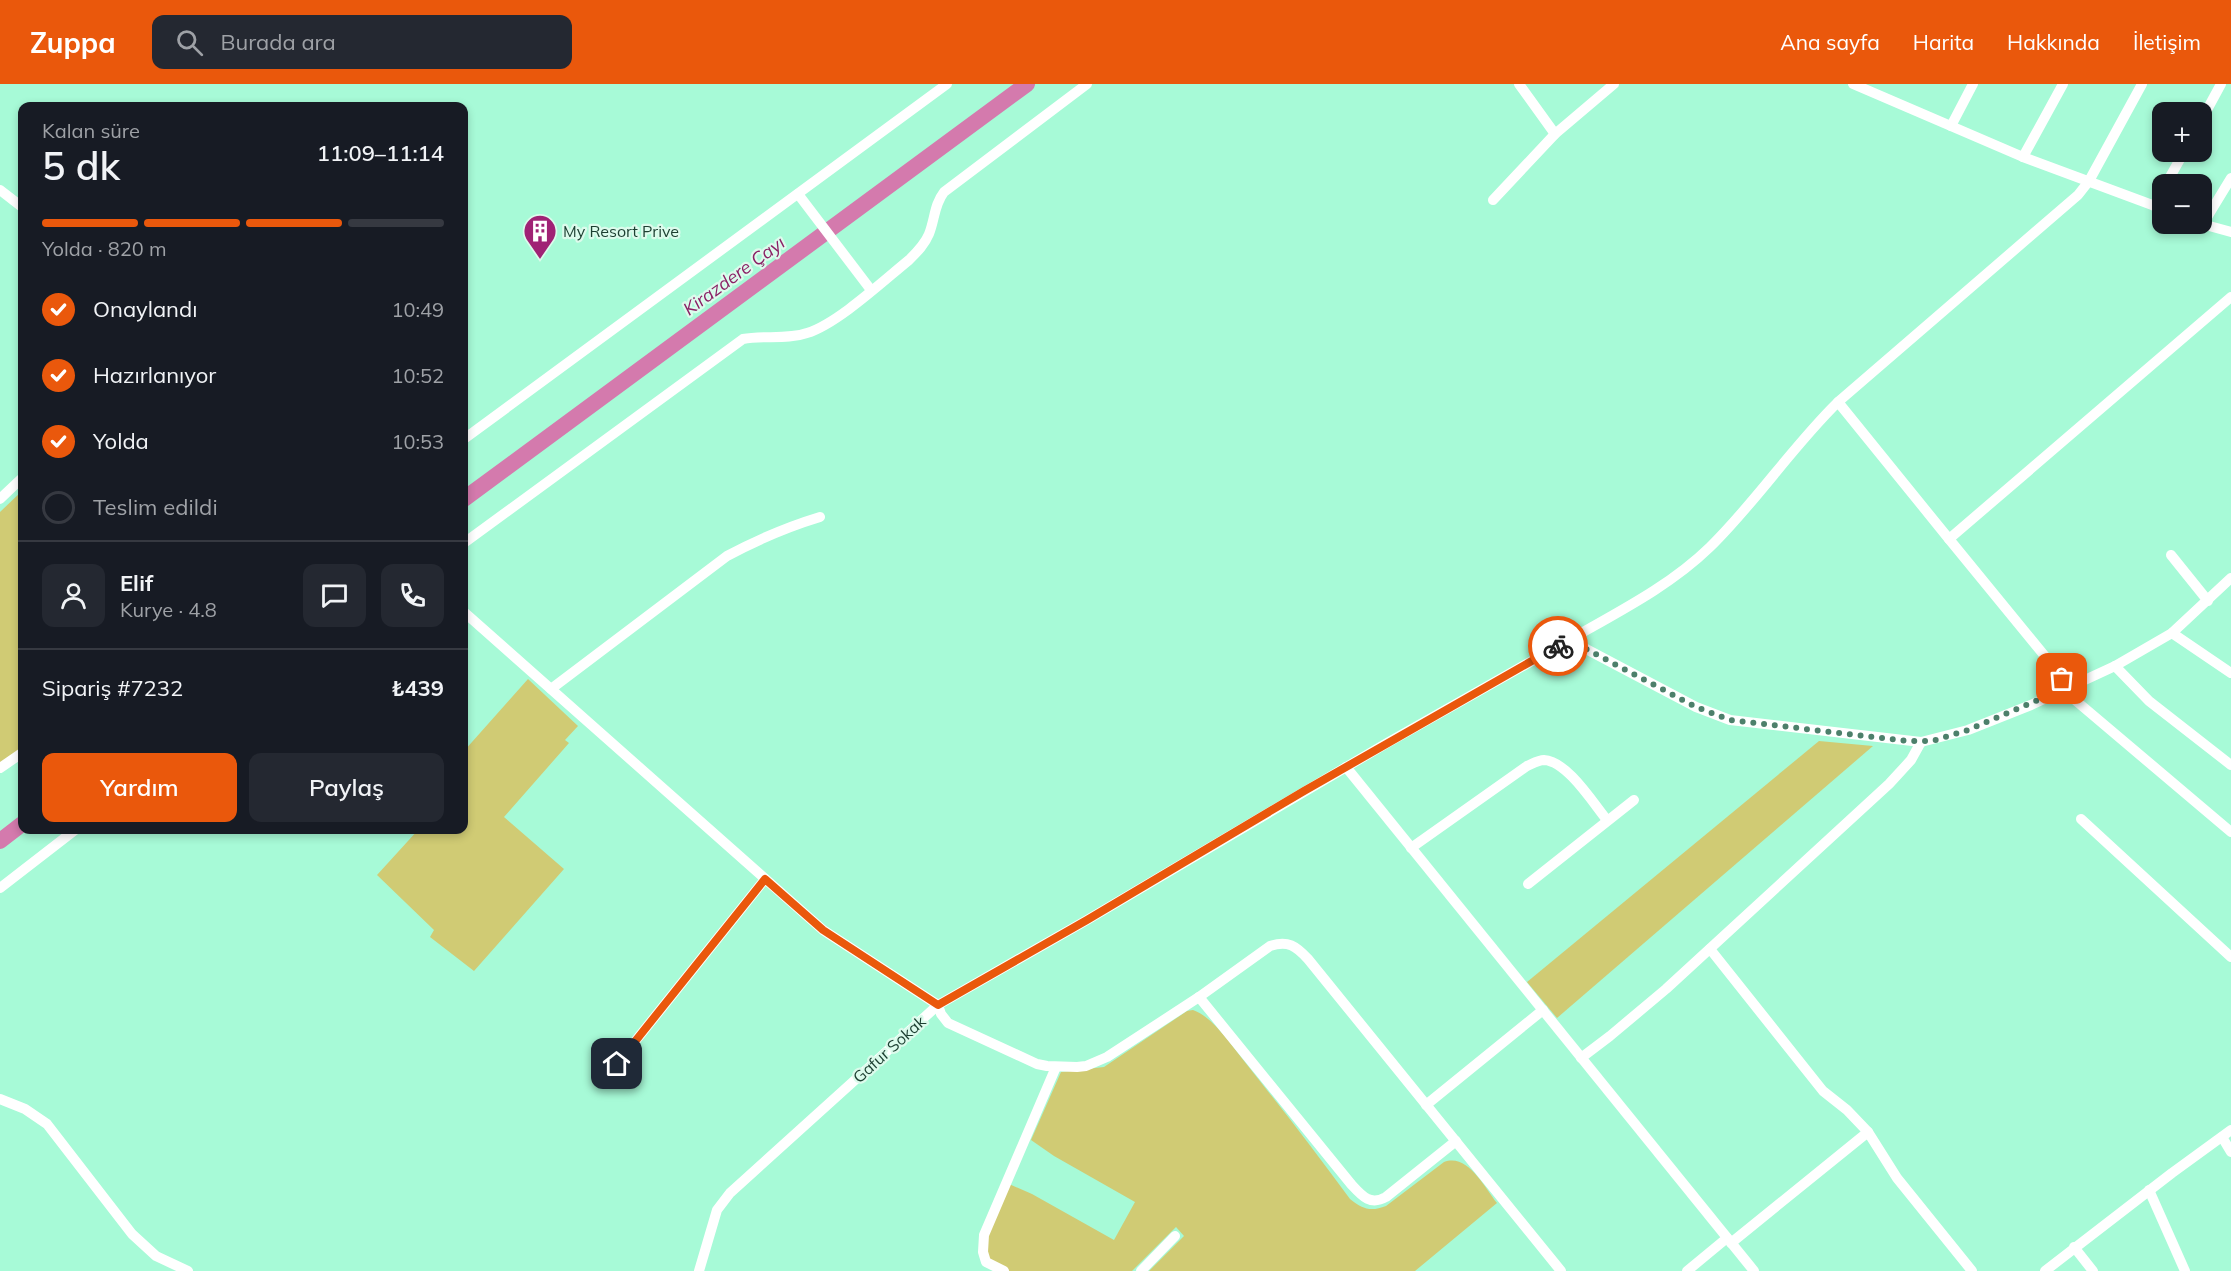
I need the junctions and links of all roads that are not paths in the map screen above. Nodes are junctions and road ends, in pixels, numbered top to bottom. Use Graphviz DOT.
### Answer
graph roads {
  1 [pos="946,84"];
  2 [pos="1087,84"];
  3 [pos="1519,84"];
  4 [pos="1614,84"];
  5 [pos="1853,84"];
  6 [pos="1973,84"];
  7 [pos="2063,84"];
  8 [pos="2142,84"];
  9 [pos="2221,84"];
  10 [pos="1866,86"];
  11 [pos="2211,102"];
  12 [pos="1951,126"];
  13 [pos="1555,134"];
  14 [pos="2023,157"];
  15 [pos="2231,178"];
  16 [pos="2089,181"];
  17 [pos="5,194"];
  18 [pos="798,194"];
  19 [pos="1493,200"];
  20 [pos="18,204"];
  21 [pos="0,205"];
  22 [pos="2152,205"];
  23 [pos="2212,208"];
  24 [pos="2212,227"];
  25 [pos="2231,232"];
  26 [pos="868,286"];
  27 [pos="2231,297"];
  28 [pos="1838,402"];
  29 [pos="468,436"];
  30 [pos="18,482"];
  31 [pos="0,499"];
  32 [pos="820,517"];
  33 [pos="1949,539"];
  34 [pos="468,540"];
  35 [pos="2171,555"];
  36 [pos="2231,578"];
  37 [pos="2208,601"];
  38 [pos="468,616"];
  39 [pos="2172,633"];
  40 [pos="1569,640"];
  41 [pos="2115,666"];
  42 [pos="2231,673"];
  43 [pos="2066,688"];
  44 [pos="550,689"];
  45 [pos="1921,742"];
  46 [pos="18,756"];
  47 [pos="2231,765"];
  48 [pos="1346,767"];
  49 [pos="0,768"];
  50 [pos="1634,800"];
  51 [pos="2081,819"];
  52 [pos="1607,820"];
  53 [pos="2231,832"];
  54 [pos="70,834"];
  55 [pos="1411,848"];
  56 [pos="765,879"];
  57 [pos="1528,884"];
  58 [pos="0,888"];
  59 [pos="1710,949"];
  60 [pos="2231,957"];
  61 [pos="1199,997"];
  62 [pos="938,1005"];
  63 [pos="1542,1010"];
  64 [pos="1581,1058"];
  65 [pos="617,1064"];
  66 [pos="1056,1067"];
  67 [pos="0,1099"];
  68 [pos="1426,1105"];
  69 [pos="1868,1132"];
  70 [pos="2226,1134"];
  71 [pos="1456,1142"];
  72 [pos="2231,1152"];
  73 [pos="2149,1190"];
  74 [pos="1175,1236"];
  75 [pos="1729,1241"];
  76 [pos="2074,1247"];
  77 [pos="188,1271"];
  78 [pos="699,1271"];
  79 [pos="1004,1271"];
  80 [pos="1141,1271"];
  81 [pos="1561,1271"];
  82 [pos="1687,1271"];
  83 [pos="1754,1271"];
  84 [pos="1972,1271"];
  85 [pos="2045,1271"];
  86 [pos="2093,1271"];
  87 [pos="2186,1271"];
  1 -- 18 [label="street"];
  2 -- 26 [label="street"];
  3 -- 13 [label="street"];
  4 -- 13 [label="street"];
  5 -- 10 [label="street"];
  6 -- 12 [label="street"];
  7 -- 14 [label="street"];
  8 -- 16 [label="street, Gafur Sokak"];
  9 -- 11 [label="street"];
  10 -- 12 [label="street"];
  12 -- 14 [label="street"];
  13 -- 19 [label="street"];
  14 -- 16 [label="street"];
  15 -- 23 [label="street"];
  16 -- 22 [label="street"];
  16 -- 28 [label="street, Gafur Sokak"];
  17 -- 20 [label="street"];
  17 -- 21 [label="street"];
  18 -- 26 [label="street"];
  18 -- 29 [label="street"];
  24 -- 25 [label="street"];
  26 -- 34 [label="street"];
  27 -- 33 [label="street"];
  28 -- 33 [label="street"];
  28 -- 40 [label="street, Gafur Sokak"];
  30 -- 31 [label="street"];
  32 -- 44 [label="street"];
  33 -- 43 [label="street"];
  35 -- 37 [label="street"];
  36 -- 37 [label="street"];
  37 -- 39 [label="street"];
  38 -- 44 [label="street"];
  39 -- 41 [label="street"];
  39 -- 42 [label="street"];
  40 -- 45 [label="street"];
  40 -- 48 [label="street, Gafur Sokak"];
  41 -- 43 [label="street"];
  41 -- 47 [label="street"];
  43 -- 45 [label="street"];
  43 -- 53 [label="street"];
  44 -- 56 [label="street"];
  45 -- 59 [label="street"];
  46 -- 49 [label="street"];
  48 -- 55 [label="street"];
  48 -- 62 [label="street, Gafur Sokak"];
  50 -- 52 [label="street"];
  51 -- 60 [label="street"];
  52 -- 55 [label="street"];
  52 -- 57 [label="street"];
  54 -- 58 [label="street"];
  55 -- 63 [label="street"];
  56 -- 62 [label="street"];
  56 -- 65 [label="street"];
  59 -- 64 [label="street"];
  59 -- 69 [label="street"];
  61 -- 66 [label="street"];
  61 -- 68 [label="street"];
  61 -- 71 [label="street"];
  62 -- 66 [label="street"];
  62 -- 78 [label="street, Gafur Sokak"];
  63 -- 64 [label="street"];
  63 -- 68 [label="street"];
  64 -- 75 [label="street"];
  66 -- 79 [label="street"];
  67 -- 77 [label="street"];
  68 -- 71 [label="street"];
  69 -- 75 [label="street"];
  69 -- 84 [label="street"];
  70 -- 72 [label="street"];
  70 -- 73 [label="street"];
  71 -- 81 [label="street"];
  73 -- 76 [label="street"];
  73 -- 87 [label="street"];
  74 -- 80 [label="street"];
  75 -- 82 [label="street"];
  75 -- 83 [label="street"];
  76 -- 85 [label="street"];
  76 -- 86 [label="street"];
}
